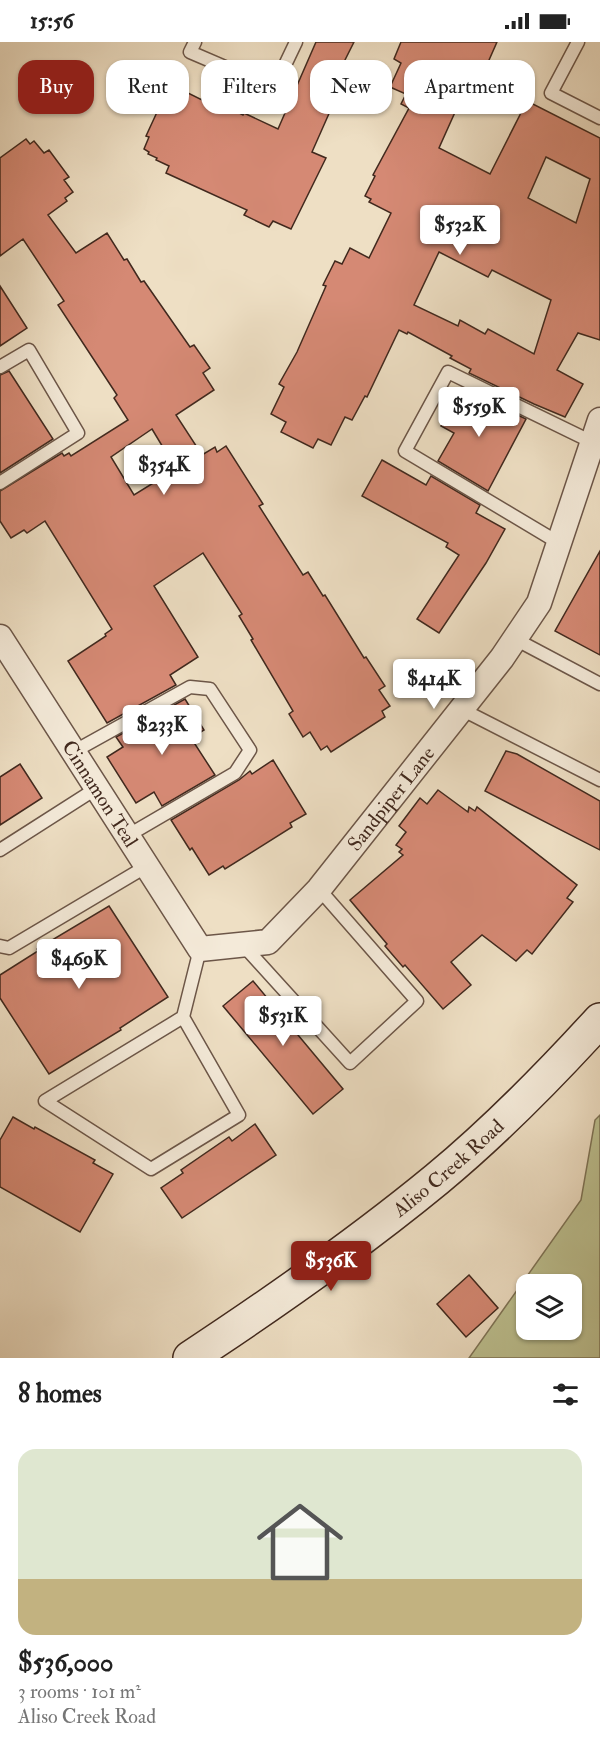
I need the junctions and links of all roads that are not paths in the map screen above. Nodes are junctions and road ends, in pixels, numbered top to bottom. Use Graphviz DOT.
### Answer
graph roads {
  1 [pos="195,42"];
  2 [pos="296,42"];
  3 [pos="578,42"];
  4 [pos="600,118"];
  5 [pos="0,367"];
  6 [pos="596,431"];
  7 [pos="0,483"];
  8 [pos="559,543"];
  9 [pos="0,637"];
  10 [pos="514,639"];
  11 [pos="600,684"];
  12 [pos="461,709"];
  13 [pos="74,752"];
  14 [pos="600,780"];
  15 [pos="97,788"];
  16 [pos="127,836"];
  17 [pos="0,850"];
  18 [pos="147,866"];
  19 [pos="319,889"];
  20 [pos="243,944"];
  21 [pos="0,946"];
  22 [pos="200,949"];
  23 [pos="183,1017"];
  24 [pos="600,1020"];
  25 [pos="190,1358"];
  1 -- 2 [label="lane"];
  3 -- 4 [label="lane"];
  5 -- 7 [label="lane"];
  6 -- 8 [label="street, Sandpiper Lane"];
  6 -- 8 [label="lane"];
  8 -- 10 [label="street, Sandpiper Lane"];
  9 -- 13 [label="street, Cinnamon Teal"];
  10 -- 11 [label="lane"];
  10 -- 12 [label="street, Sandpiper Lane"];
  12 -- 14 [label="lane"];
  12 -- 19 [label="street, Sandpiper Lane"];
  13 -- 15 [label="street, Cinnamon Teal"];
  13 -- 16 [label="lane"];
  15 -- 16 [label="street, Cinnamon Teal"];
  15 -- 17 [label="lane"];
  16 -- 18 [label="street, Cinnamon Teal"];
  18 -- 21 [label="lane"];
  18 -- 22 [label="street, Cinnamon Teal"];
  19 -- 20 [label="street, Sandpiper Lane"];
  19 -- 20 [label="lane"];
  20 -- 22 [label="street, Sandpiper Lane"];
  22 -- 23 [label="lane"];
  23 -- 23 [label="lane"];
  24 -- 25 [label="main road, Aliso Creek Road"];
}
